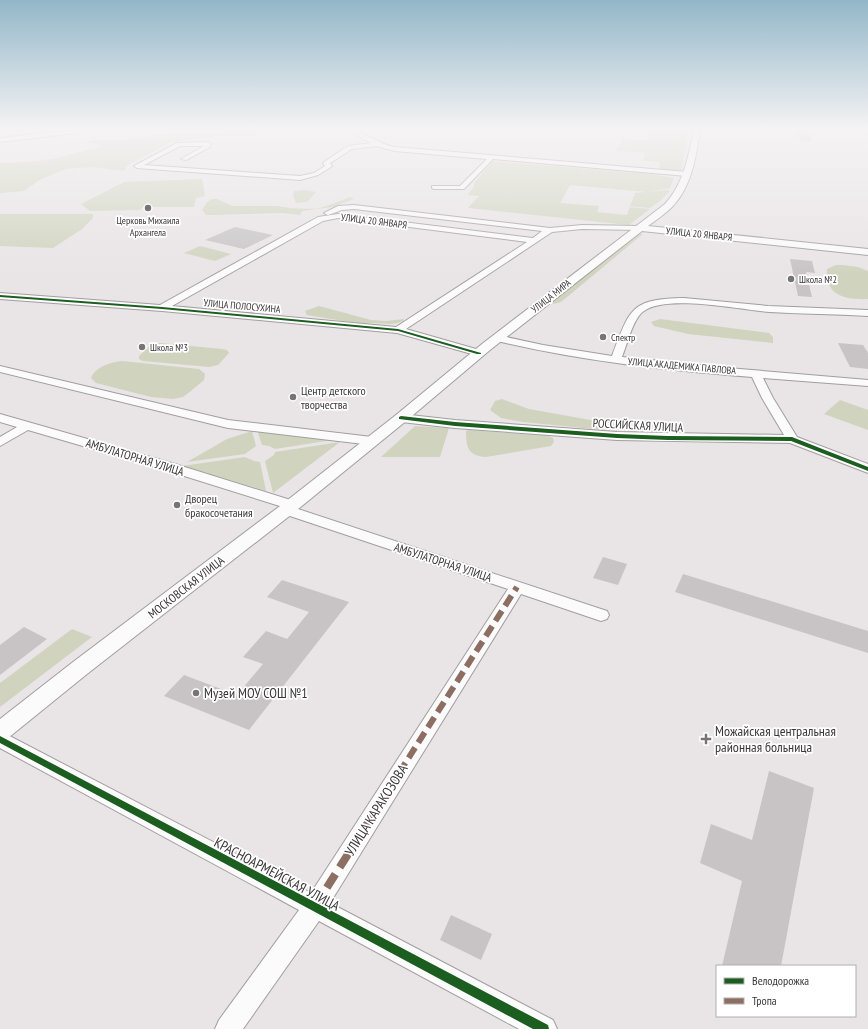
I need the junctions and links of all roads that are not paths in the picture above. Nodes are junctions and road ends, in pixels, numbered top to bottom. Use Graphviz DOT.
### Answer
graph roads {
  1 [pos="472,178"];
  2 [pos="685,178"];
  3 [pos="434,187"];
  4 [pos="427,216"];
  5 [pos="321,219"];
  6 [pos="416,226"];
  7 [pos="640,228"];
  8 [pos="550,230"];
  9 [pos="533,240"];
  10 [pos="868,252"];
  11 [pos="0,296"];
  12 [pos="162,308"];
  13 [pos="868,313"];
  14 [pos="398,330"];
  15 [pos="497,338"];
  16 [pos="479,353"];
  17 [pos="616,359"];
  18 [pos="0,369"];
  19 [pos="756,373"];
  20 [pos="868,382"];
  21 [pos="0,418"];
  22 [pos="401,418"];
  23 [pos="28,425"];
  24 [pos="792,439"];
  25 [pos="372,441"];
  26 [pos="0,442"];
  27 [pos="868,469"];
  28 [pos="289,507"];
  29 [pos="517,587"];
  30 [pos="601,615"];
  31 [pos="0,732"];
  32 [pos="0,740"];
  33 [pos="314,908"];
  34 [pos="228,1029"];
  35 [pos="544,1029"];
  1 -- 3 [label="street"];
  2 -- 7 [label="main road, УЛИЦА МИРА"];
  4 -- 5 [label="street"];
  4 -- 6 [label="street"];
  4 -- 8 [label="street"];
  5 -- 6 [label="street, УЛИЦА 20 ЯНВАРЯ"];
  5 -- 12 [label="street, УЛИЦА 20 ЯНВАРЯ"];
  6 -- 9 [label="street, УЛИЦА 20 ЯНВАРЯ"];
  7 -- 8 [label="street, УЛИЦА 20 ЯНВАРЯ"];
  7 -- 10 [label="main road, УЛИЦА 20 ЯНВАРЯ"];
  7 -- 15 [label="main road, УЛИЦА МИРА"];
  8 -- 9 [label="street, УЛИЦА 20 ЯНВАРЯ"];
  9 -- 14 [label="street, УЛИЦА 20 ЯНВАРЯ"];
  11 -- 12 [label="street, УЛИЦА ПОЛОСУХИНА"];
  12 -- 14 [label="street, УЛИЦА ПОЛОСУХИНА"];
  13 -- 17 [label="street"];
  14 -- 16 [label="street, УЛИЦА ПОЛОСУХИНА"];
  15 -- 16 [label="main road, УЛИЦА МИРА"];
  15 -- 17 [label="street, УЛИЦА АКАДЕМИКА ПАВЛОВА"];
  16 -- 22 [label="main road, УЛИЦА МИРА"];
  17 -- 19 [label="street, УЛИЦА АКАДЕМИКА ПАВЛОВА"];
  18 -- 25 [label="street"];
  19 -- 20 [label="street, УЛИЦА АКАДЕМИКА ПАВЛОВА"];
  19 -- 24 [label="street"];
  21 -- 23 [label="street, АМБУЛАТОРНАЯ УЛИЦА"];
  22 -- 24 [label="street, РОССИЙСКАЯ УЛИЦА"];
  22 -- 25 [label="main road, УЛИЦА МИРА"];
  23 -- 26 [label="street"];
  23 -- 28 [label="street, АМБУЛАТОРНАЯ УЛИЦА"];
  24 -- 27 [label="street, РОССИЙСКАЯ УЛИЦА"];
  25 -- 28 [label="main road, МОСКОВСКАЯ УЛИЦА"];
  28 -- 29 [label="street, АМБУЛАТОРНАЯ УЛИЦА"];
  28 -- 31 [label="main road, МОСКОВСКАЯ УЛИЦА"];
  29 -- 30 [label="street, АМБУЛАТОРНАЯ УЛИЦА"];
  29 -- 33 [label="street, УЛИЦА КАРАКОЗОВА"];
  32 -- 33 [label="street, КРАСНОАРМЕЙСКАЯ УЛИЦА"];
  33 -- 34 [label="street, УЛИЦА КАРАКОЗОВА"];
  33 -- 35 [label="street, КРАСНОАРМЕЙСКАЯ УЛИЦА"];
}
